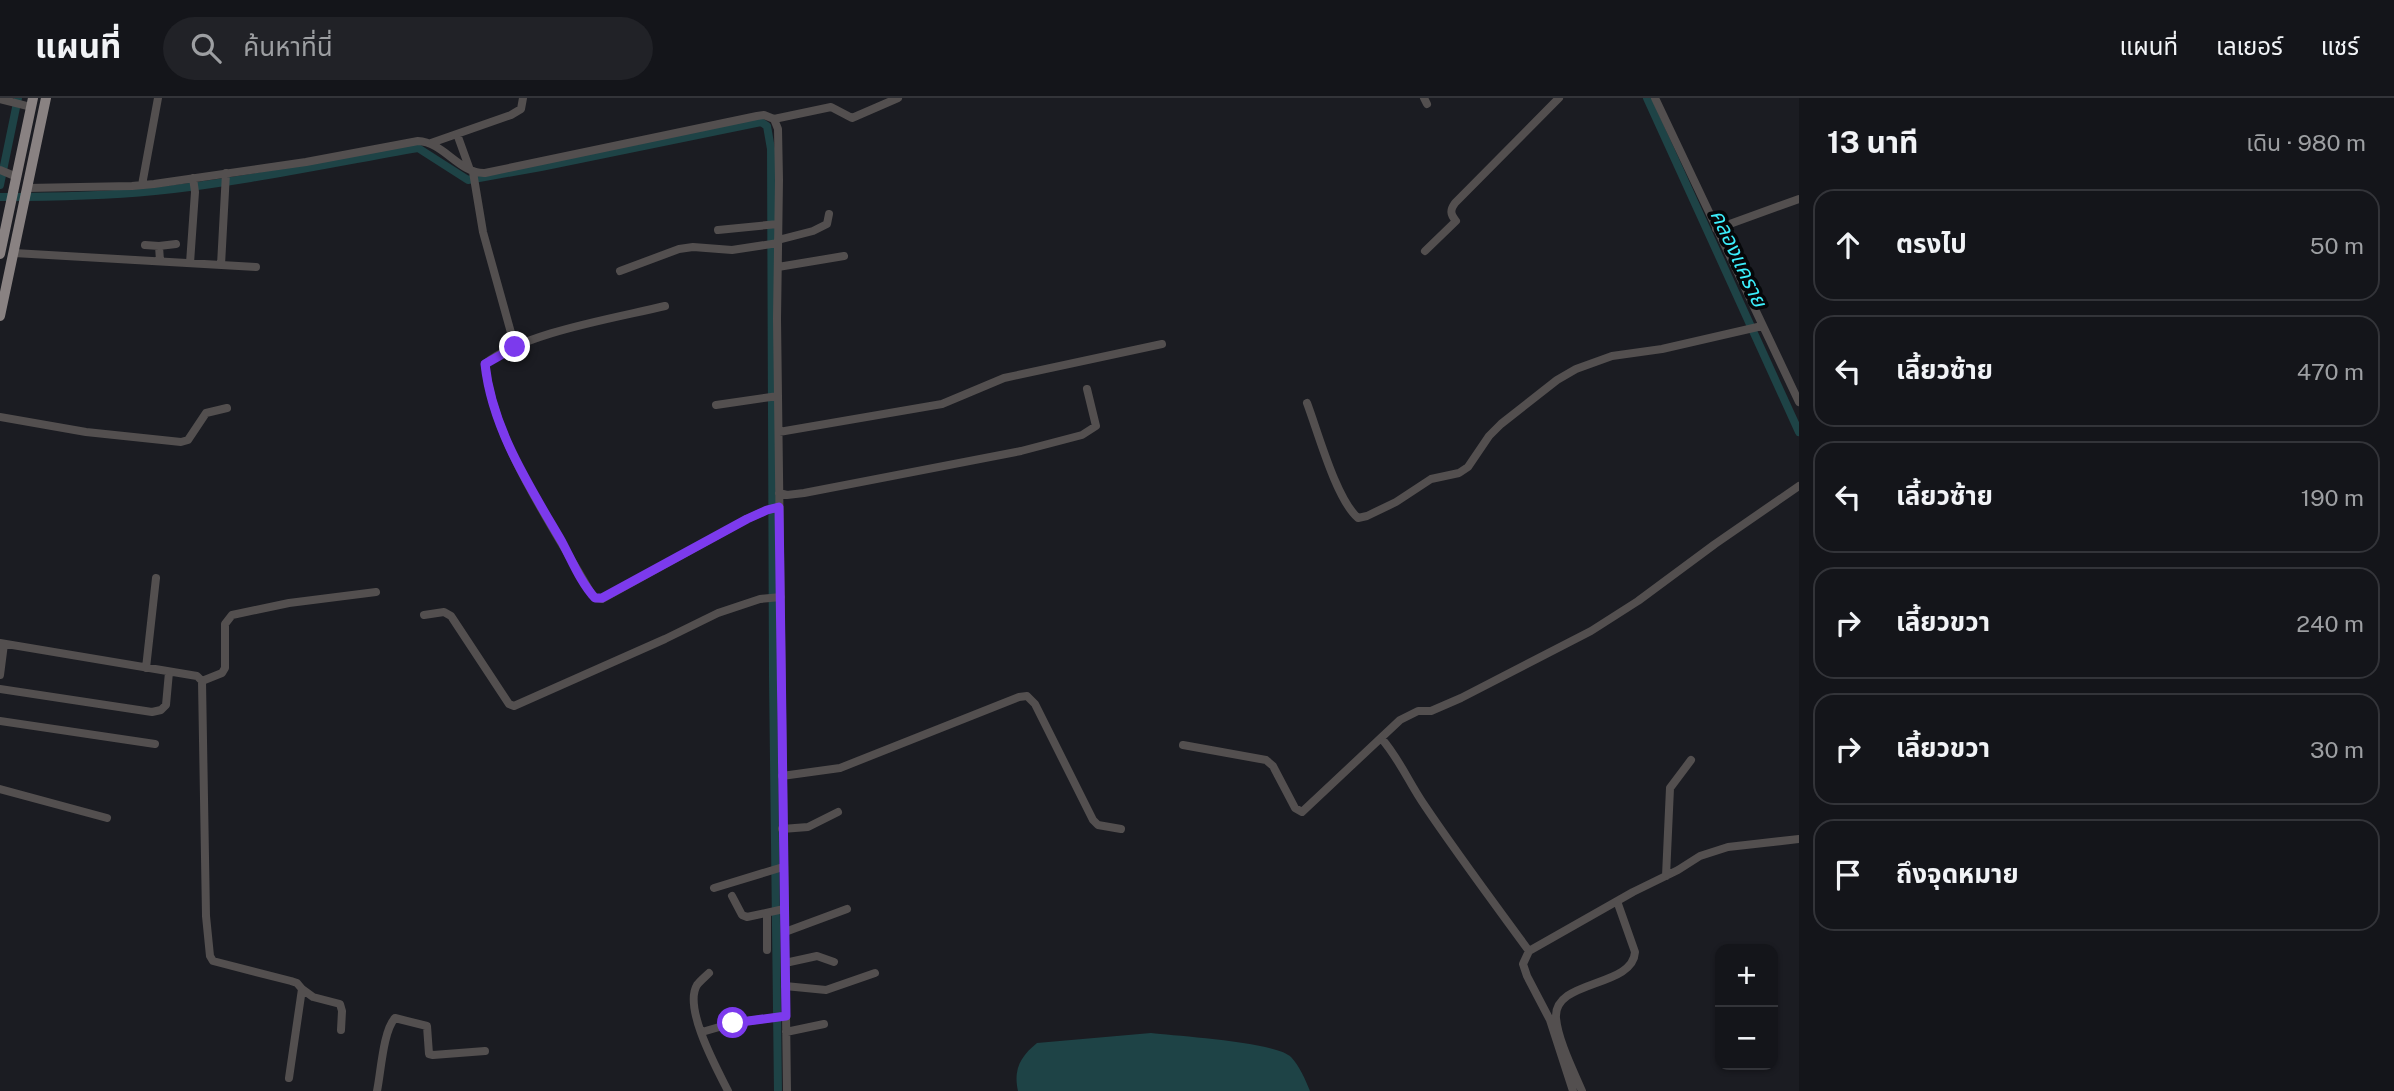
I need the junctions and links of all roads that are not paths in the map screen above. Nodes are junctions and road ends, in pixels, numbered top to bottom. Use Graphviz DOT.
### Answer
graph roads {
  1 [pos="46,98"];
  2 [pos="158,98"];
  3 [pos="523,98"];
  4 [pos="898,98"];
  5 [pos="1559,98"];
  6 [pos="1655,98"];
  7 [pos="0,99"];
  8 [pos="29,103"];
  9 [pos="774,119"];
  10 [pos="457,134"];
  11 [pos="431,143"];
  12 [pos="8,173"];
  13 [pos="473,177"];
  14 [pos="227,178"];
  15 [pos="194,184"];
  16 [pos="142,185"];
  17 [pos="27,188"];
  18 [pos="1799,199"];
  19 [pos="829,214"];
  20 [pos="778,224"];
  21 [pos="1716,229"];
  22 [pos="718,230"];
  23 [pos="774,242"];
  24 [pos="176,244"];
  25 [pos="145,245"];
  26 [pos="159,246"];
  27 [pos="1425,251"];
  28 [pos="14,253"];
  29 [pos="0,254"];
  30 [pos="844,256"];
  31 [pos="160,261"];
  32 [pos="190,263"];
  33 [pos="221,265"];
  34 [pos="256,267"];
  35 [pos="778,267"];
  36 [pos="620,271"];
  37 [pos="665,306"];
  38 [pos="0,316"];
  39 [pos="1759,327"];
  40 [pos="1162,344"];
  41 [pos="515,347"];
  42 [pos="1087,389"];
  43 [pos="776,396"];
  44 [pos="1799,402"];
  45 [pos="1307,403"];
  46 [pos="716,405"];
  47 [pos="227,408"];
  48 [pos="0,417"];
  49 [pos="779,432"];
  50 [pos="1799,485"];
  51 [pos="779,493"];
  52 [pos="774,508"];
  53 [pos="156,578"];
  54 [pos="376,592"];
  55 [pos="776,598"];
  56 [pos="424,615"];
  57 [pos="2,644"];
  58 [pos="146,668"];
  59 [pos="169,672"];
  60 [pos="0,675"];
  61 [pos="202,681"];
  62 [pos="0,689"];
  63 [pos="0,721"];
  64 [pos="1381,738"];
  65 [pos="155,744"];
  66 [pos="1183,745"];
  67 [pos="1691,760"];
  68 [pos="782,776"];
  69 [pos="0,789"];
  70 [pos="838,812"];
  71 [pos="107,818"];
  72 [pos="782,829"];
  73 [pos="1121,830"];
  74 [pos="1799,839"];
  75 [pos="783,867"];
  76 [pos="1666,876"];
  77 [pos="714,888"];
  78 [pos="733,896"];
  79 [pos="1618,901"];
  80 [pos="785,909"];
  81 [pos="847,909"];
  82 [pos="767,913"];
  83 [pos="785,932"];
  84 [pos="767,950"];
  85 [pos="1529,951"];
  86 [pos="834,962"];
  87 [pos="785,963"];
  88 [pos="709,973"];
  89 [pos="876,973"];
  90 [pos="785,986"];
  91 [pos="302,989"];
  92 [pos="780,1017"];
  93 [pos="824,1024"];
  94 [pos="341,1030"];
  95 [pos="702,1031"];
  96 [pos="786,1032"];
  97 [pos="485,1051"];
  98 [pos="289,1078"];
  99 [pos="377,1091"];
  100 [pos="728,1091"];
  101 [pos="787,1091"];
  102 [pos="1573,1091"];
  103 [pos="1581,1091"];
  1 -- 17 [label="main road"];
  2 -- 16 [label="street"];
  3 -- 10 [label="street"];
  4 -- 9 [label="street"];
  5 -- 27 [label="street"];
  6 -- 21 [label="street"];
  7 -- 8 [label="street"];
  8 -- 12 [label="main road"];
  9 -- 13 [label="street"];
  9 -- 20 [label="street"];
  10 -- 11 [label="street"];
  10 -- 13 [label="street"];
  11 -- 13 [label="street"];
  11 -- 14 [label="street"];
  12 -- 29 [label="main road"];
  13 -- 41 [label="street"];
  14 -- 15 [label="street"];
  14 -- 33 [label="street"];
  15 -- 16 [label="street"];
  15 -- 32 [label="street"];
  16 -- 17 [label="street"];
  17 -- 28 [label="main road"];
  18 -- 21 [label="street"];
  19 -- 23 [label="street"];
  20 -- 22 [label="street"];
  20 -- 23 [label="street"];
  21 -- 39 [label="street"];
  23 -- 35 [label="street"];
  23 -- 36 [label="street"];
  24 -- 26 [label="street"];
  25 -- 26 [label="street"];
  26 -- 31 [label="street"];
  28 -- 31 [label="street"];
  28 -- 38 [label="main road"];
  30 -- 35 [label="street"];
  31 -- 32 [label="street"];
  32 -- 33 [label="street"];
  33 -- 34 [label="street"];
  35 -- 43 [label="street"];
  37 -- 41 [label="street"];
  39 -- 44 [label="street"];
  39 -- 45 [label="street"];
  40 -- 49 [label="street"];
  41 -- 52 [label="street"];
  42 -- 51 [label="street"];
  43 -- 46 [label="street"];
  43 -- 49 [label="street"];
  47 -- 48 [label="street"];
  49 -- 51 [label="street"];
  50 -- 64 [label="street"];
  51 -- 52 [label="street"];
  52 -- 55 [label="street"];
  53 -- 58 [label="street"];
  54 -- 61 [label="street"];
  55 -- 56 [label="street"];
  55 -- 68 [label="street"];
  57 -- 58 [label="street"];
  57 -- 60 [label="street"];
  58 -- 59 [label="street"];
  59 -- 61 [label="street"];
  59 -- 62 [label="street"];
  61 -- 91 [label="street"];
  63 -- 65 [label="street"];
  64 -- 66 [label="street"];
  64 -- 85 [label="street"];
  67 -- 76 [label="street"];
  68 -- 72 [label="street"];
  68 -- 73 [label="street"];
  69 -- 71 [label="street"];
  70 -- 72 [label="street"];
  72 -- 75 [label="street"];
  74 -- 76 [label="street"];
  75 -- 77 [label="street"];
  75 -- 80 [label="street"];
  76 -- 79 [label="street"];
  78 -- 82 [label="street"];
  79 -- 85 [label="street"];
  79 -- 103 [label="street"];
  80 -- 82 [label="street"];
  80 -- 83 [label="street"];
  81 -- 83 [label="street"];
  82 -- 84 [label="street"];
  83 -- 87 [label="street"];
  85 -- 102 [label="street"];
  86 -- 87 [label="street"];
  87 -- 90 [label="street"];
  88 -- 95 [label="street"];
  89 -- 90 [label="street"];
  90 -- 92 [label="street"];
  91 -- 94 [label="street"];
  91 -- 98 [label="street"];
  92 -- 95 [label="street"];
  92 -- 96 [label="street"];
  93 -- 96 [label="street"];
  95 -- 100 [label="street"];
  96 -- 101 [label="street"];
  97 -- 99 [label="street"];
}
